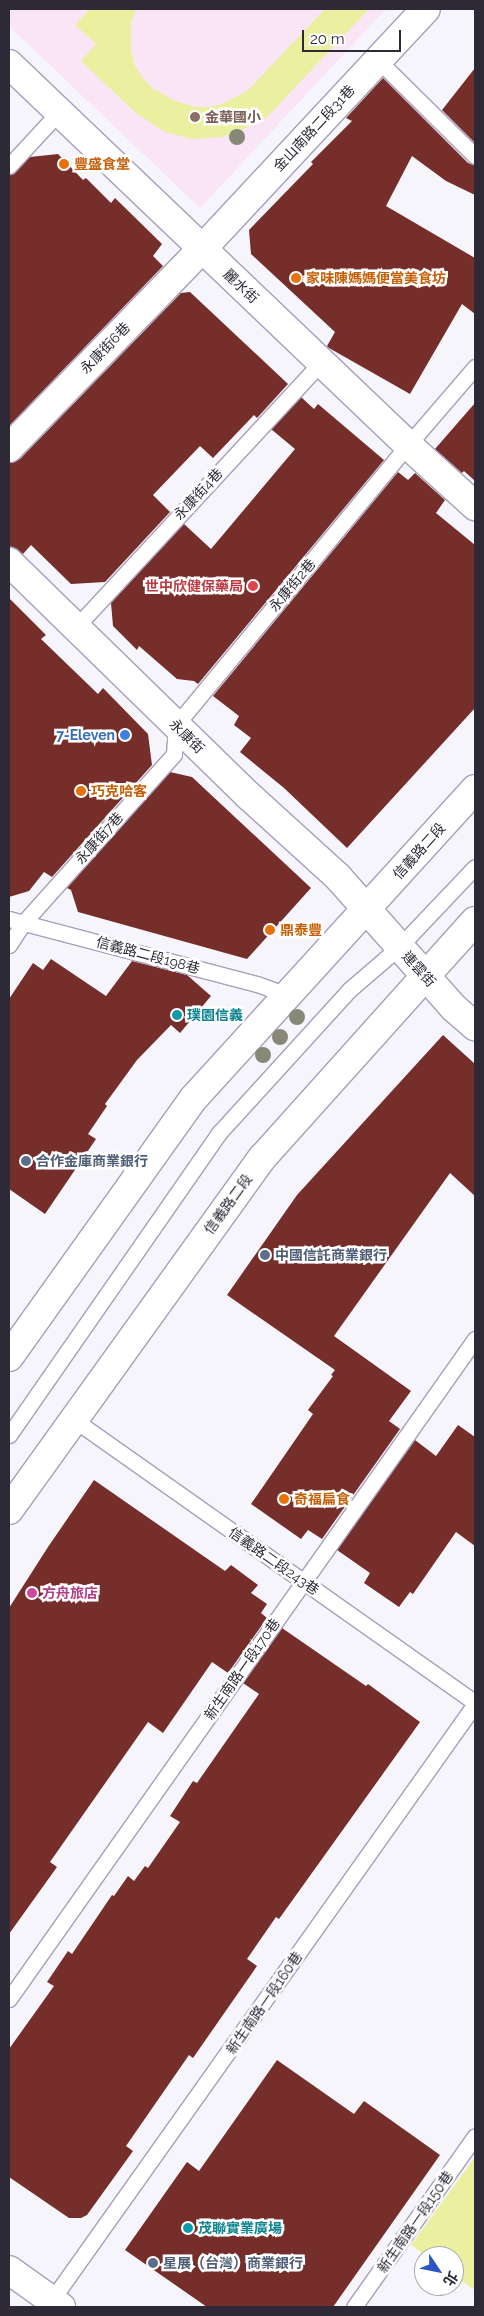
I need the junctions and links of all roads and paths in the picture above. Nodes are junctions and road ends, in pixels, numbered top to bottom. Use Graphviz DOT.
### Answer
graph roads {
  1 [pos="426,9"];
  2 [pos="377,60"];
  3 [pos="9,64"];
  4 [pos="59,112"];
  5 [pos="475,155"];
  6 [pos="9,166"];
  7 [pos="202,249"];
  8 [pos="321,362"];
  9 [pos="475,367"];
  10 [pos="408,446"];
  11 [pos="9,448"];
  12 [pos="475,506"];
  13 [pos="9,562"];
  14 [pos="76,627"];
  15 [pos="176,726"];
  16 [pos="475,789"];
  17 [pos="475,868"];
  18 [pos="367,907"];
  19 [pos="9,919"];
  20 [pos="475,921"];
  21 [pos="24,922"];
  22 [pos="9,945"];
  23 [pos="399,947"];
  24 [pos="426,975"];
  25 [pos="287,995"];
  26 [pos="475,1026"];
  27 [pos="475,1339"];
  28 [pos="9,1357"];
  29 [pos="73,1419"];
  30 [pos="9,1435"];
  31 [pos="9,1510"];
  32 [pos="304,1582"];
  33 [pos="475,1704"];
  34 [pos="9,2000"];
  35 [pos="475,2136"];
  36 [pos="9,2270"];
  37 [pos="56,2304"];
  38 [pos="354,2307"];
  1 -- 2 [label="street, 金山南路二段31巷"];
  2 -- 5 [label="lane"];
  2 -- 7 [label="street, 金山南路二段31巷"];
  3 -- 4 [label="street, 麗水街"];
  4 -- 6 [label="lane"];
  4 -- 7 [label="street, 麗水街"];
  7 -- 8 [label="street, 麗水街"];
  7 -- 11 [label="street, 永康街6巷"];
  8 -- 10 [label="street, 麗水街"];
  8 -- 14 [label="lane, 永康街4巷"];
  9 -- 10 [label="lane, 永康街2巷"];
  10 -- 12 [label="street, 麗水街"];
  10 -- 15 [label="lane, 永康街2巷"];
  13 -- 14 [label="street, 永康街"];
  14 -- 15 [label="street, 永康街"];
  15 -- 18 [label="street, 永康街"];
  15 -- 21 [label="lane, 永康街7巷"];
  16 -- 18 [label="street, 信義路二段"];
  17 -- 23 [label="lane"];
  18 -- 23 [label="street, 連雲街"];
  18 -- 25 [label="street, 信義路二段"];
  19 -- 21 [label="lane, 信義路二段198巷"];
  20 -- 24 [label="street, 信義路二段"];
  21 -- 22 [label="lane, 永康街7巷"];
  21 -- 25 [label="lane, 信義路二段198巷"];
  23 -- 24 [label="street, 連雲街"];
  23 -- 30 [label="lane"];
  24 -- 26 [label="street, 連雲街"];
  24 -- 29 [label="street, 信義路二段"];
  25 -- 28 [label="street, 信義路二段"];
  27 -- 32 [label="lane, 新生南路一段170巷"];
  29 -- 31 [label="street, 信義路二段"];
  29 -- 32 [label="lane, 信義路二段243巷"];
  32 -- 33 [label="lane, 信義路二段243巷"];
  32 -- 34 [label="lane, 新生南路一段170巷"];
  33 -- 37 [label="lane, 新生南路一段160巷"];
  35 -- 38 [label="lane, 新生南路一段150巷"];
  36 -- 37 [label="street"];
}
